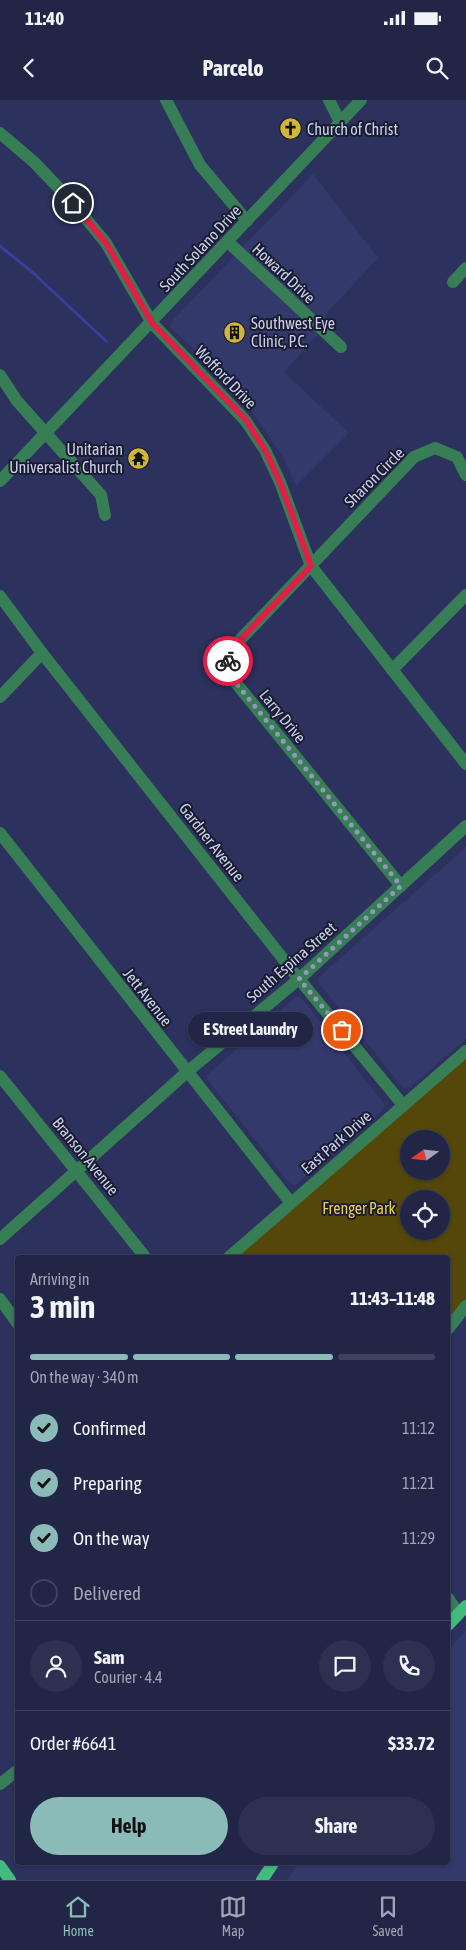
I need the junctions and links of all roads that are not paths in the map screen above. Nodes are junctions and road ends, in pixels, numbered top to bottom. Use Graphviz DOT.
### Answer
graph roads {
  1 [pos="166,100"];
  2 [pos="329,100"];
  3 [pos="361,100"];
  4 [pos="340,122"];
  5 [pos="0,133"];
  6 [pos="247,221"];
  7 [pos="228,242"];
  8 [pos="466,268"];
  9 [pos="453,282"];
  10 [pos="152,323"];
  11 [pos="341,347"];
  12 [pos="0,375"];
  13 [pos="44,433"];
  14 [pos="466,475"];
  15 [pos="0,481"];
  16 [pos="104,515"];
  17 [pos="311,566"];
  18 [pos="466,595"];
  19 [pos="0,596"];
  20 [pos="42,653"];
  21 [pos="392,670"];
  22 [pos="0,697"];
  23 [pos="466,764"];
  24 [pos="466,826"];
  25 [pos="0,833"];
  26 [pos="401,886"];
  27 [pos="299,979"];
  28 [pos="466,1051"];
  29 [pos="187,1072"];
  30 [pos="0,1076"];
  31 [pos="404,1105"];
  32 [pos="76,1170"];
  33 [pos="291,1203"];
  34 [pos="0,1239"];
  35 [pos="144,1255"];
  36 [pos="231,1255"];
  37 [pos="0,1299"];
  38 [pos="466,1306"];
  39 [pos="15,1320"];
  40 [pos="450,1326"];
  41 [pos="450,1600"];
  42 [pos="462,1609"];
  43 [pos="450,1623"];
  44 [pos="15,1772"];
  45 [pos="0,1784"];
  46 [pos="272,1865"];
  47 [pos="0,1866"];
  48 [pos="10,1880"];
  49 [pos="262,1880"];
  1 -- 6 [label="street"];
  2 -- 4 [label="street"];
  3 -- 4 [label="street, South Solano Drive"];
  4 -- 6 [label="street, South Solano Drive"];
  5 -- 10 [label="street, Wofford Drive"];
  6 -- 7 [label="street, South Solano Drive"];
  7 -- 10 [label="street, South Solano Drive"];
  7 -- 11 [label="street, Howard Drive"];
  8 -- 9 [label="street"];
  10 -- 13 [label="street, South Solano Drive"];
  10 -- 17 [label="street, Wofford Drive"];
  12 -- 13 [label="street"];
  13 -- 15 [label="street, South Solano Drive"];
  13 -- 16 [label="street"];
  14 -- 17 [label="street, Sharon Circle"];
  17 -- 21 [label="street, Wofford Drive"];
  17 -- 26 [label="street, Larry Drive"];
  18 -- 21 [label="street"];
  19 -- 20 [label="street, Gardner Avenue"];
  20 -- 22 [label="street"];
  20 -- 27 [label="street, Gardner Avenue"];
  21 -- 23 [label="street, Wofford Drive"];
  24 -- 26 [label="street, South Espina Street"];
  25 -- 29 [label="street, Jett Avenue"];
  26 -- 27 [label="street, South Espina Street"];
  27 -- 29 [label="street, South Espina Street"];
  27 -- 31 [label="street, Gardner Avenue"];
  28 -- 31 [label="street, East Park Drive"];
  29 -- 32 [label="street, South Espina Street"];
  29 -- 33 [label="street, Jett Avenue"];
  30 -- 32 [label="street, Branson Avenue"];
  31 -- 33 [label="street, East Park Drive"];
  32 -- 34 [label="street, South Espina Street"];
  32 -- 35 [label="street, Branson Avenue"];
  33 -- 36 [label="street, East Park Drive"];
  37 -- 39 [label="street"];
  38 -- 40 [label="street"];
  41 -- 42 [label="street"];
  42 -- 43 [label="main road"];
  44 -- 45 [label="street"];
  46 -- 49 [label="main road"];
  47 -- 48 [label="main road"];
}
